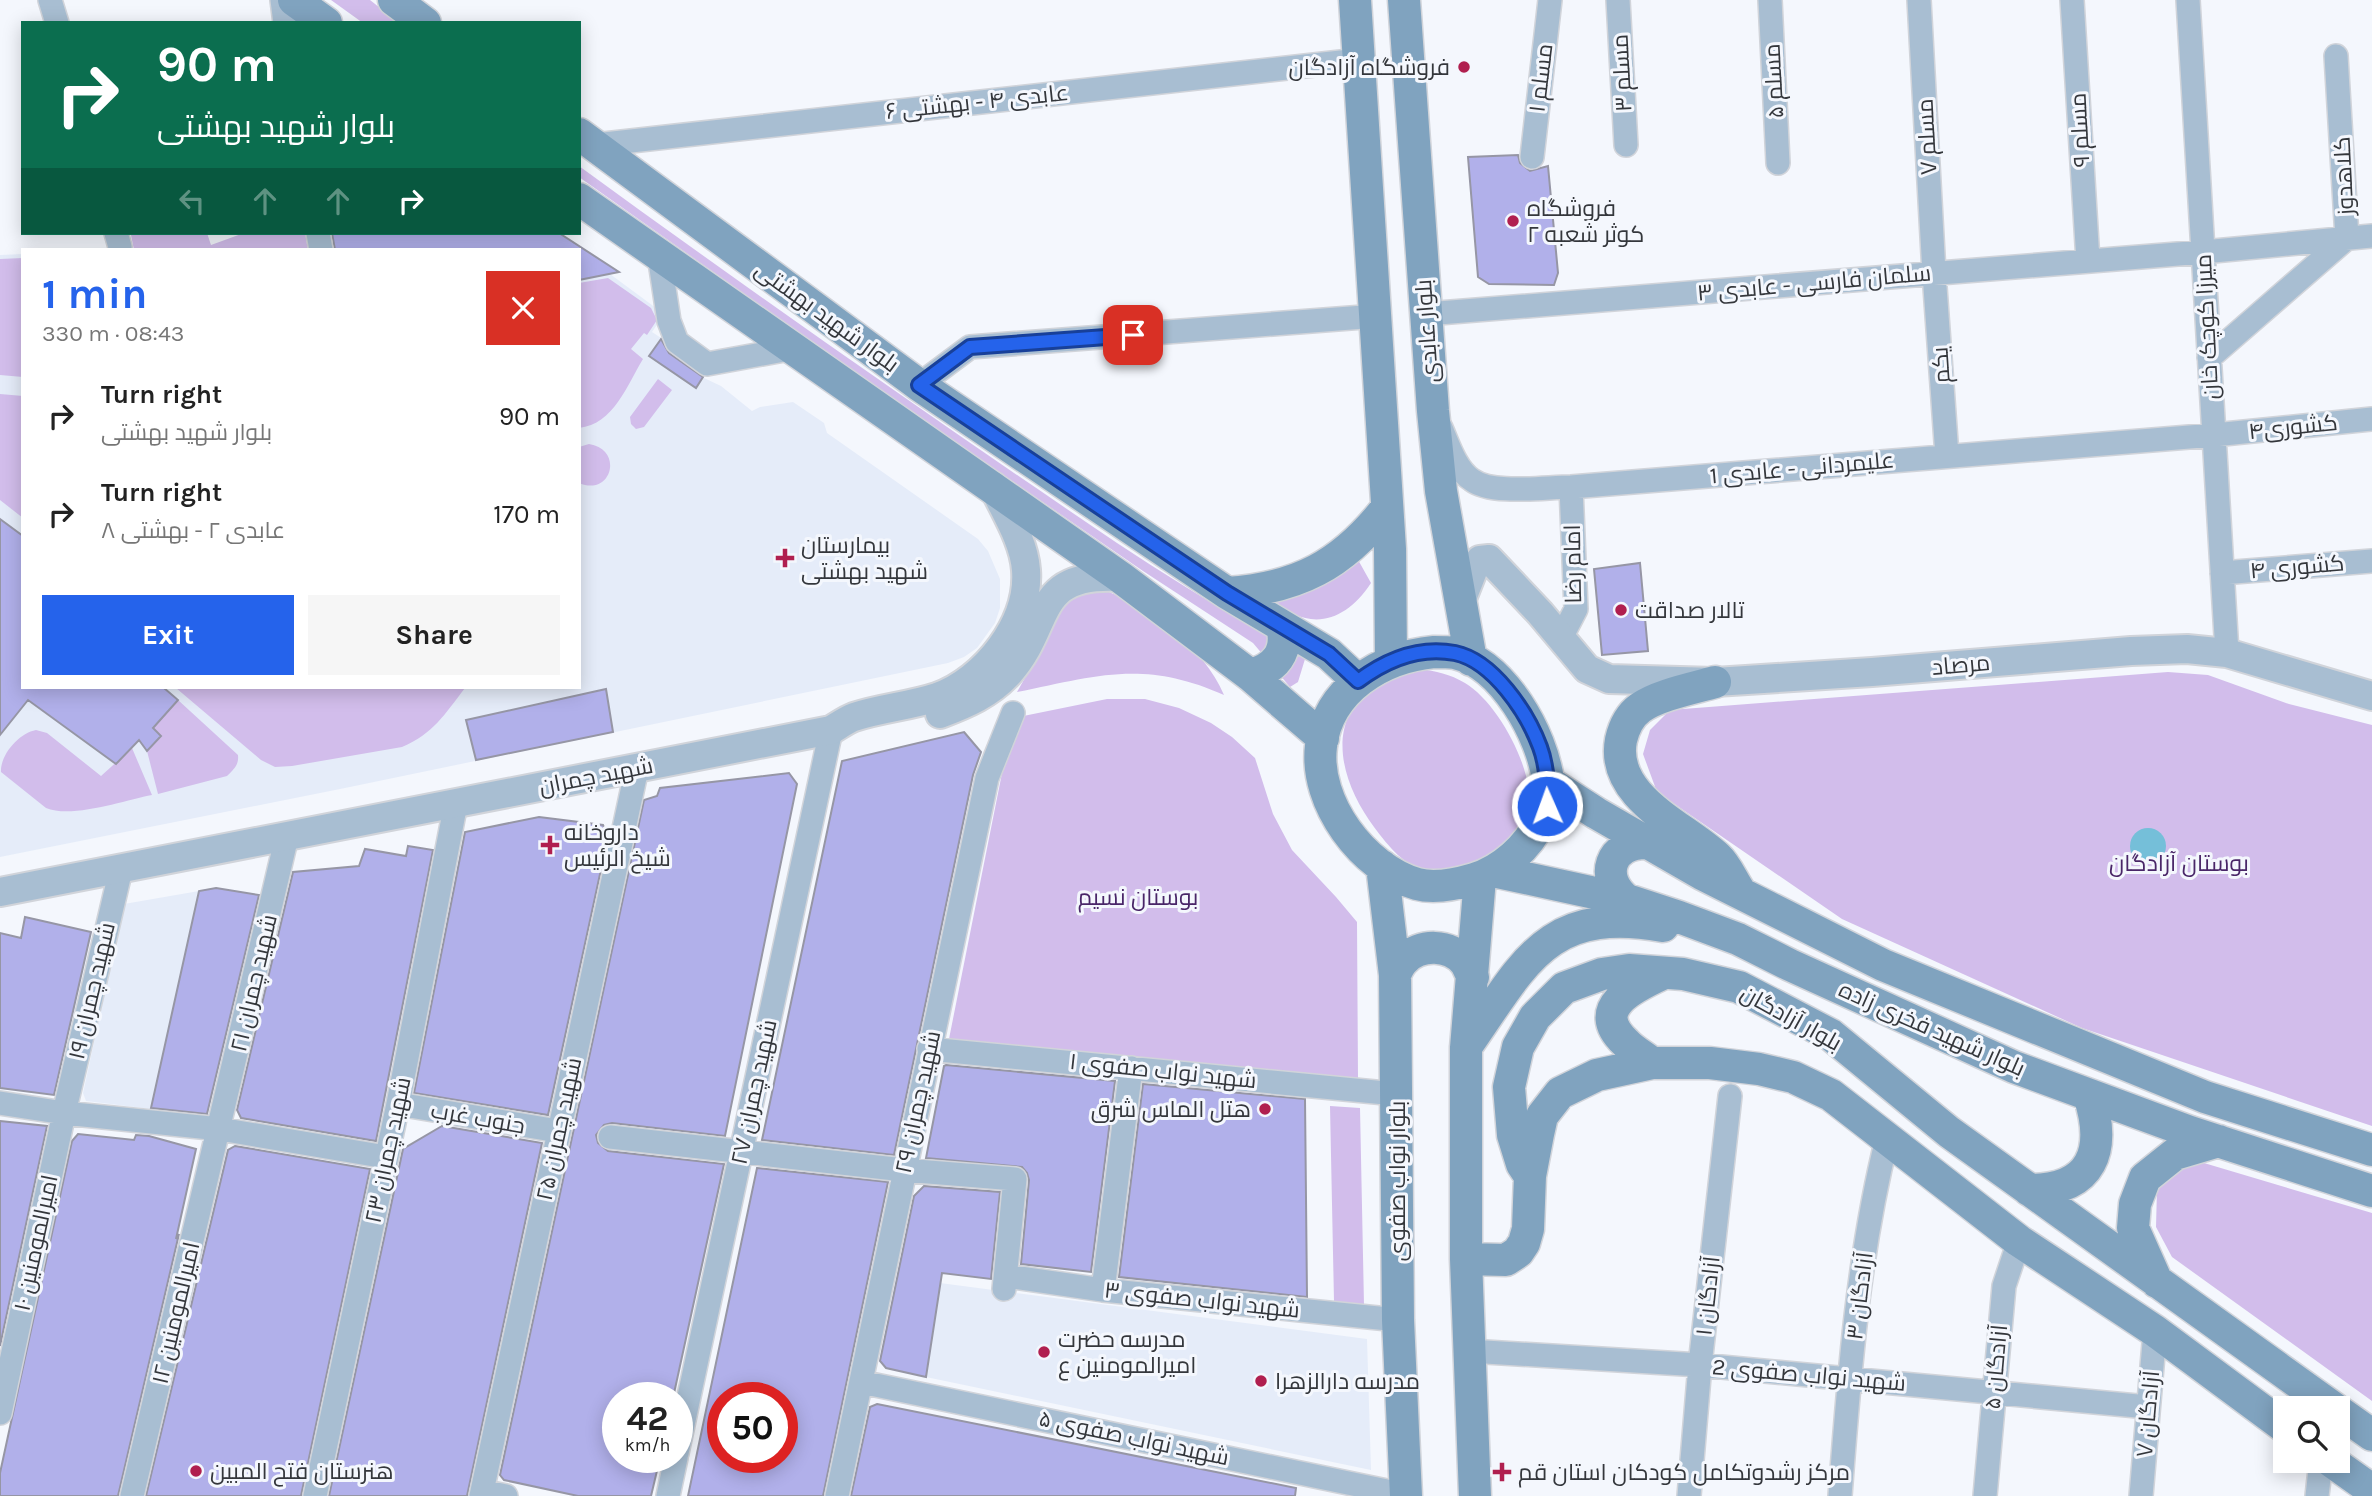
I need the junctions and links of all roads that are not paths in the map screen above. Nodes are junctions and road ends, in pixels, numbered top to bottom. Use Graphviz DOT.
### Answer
graph roads {
  1 [pos="50,0"];
  2 [pos="282,0"];
  3 [pos="294,0"];
  4 [pos="394,0"];
  5 [pos="1355,0"];
  6 [pos="1404,0"];
  7 [pos="1550,0"];
  8 [pos="1618,0"];
  9 [pos="1770,0"];
  10 [pos="1919,0"];
  11 [pos="2072,0"];
  12 [pos="2188,0"];
  13 [pos="56,21"];
  14 [pos="285,21"];
  15 [pos="323,21"];
  16 [pos="422,21"];
  17 [pos="2336,56"];
  18 [pos="1359,60"];
  19 [pos="587,140"];
  20 [pos="1626,145"];
  21 [pos="1532,156"];
  22 [pos="1778,163"];
  23 [pos="581,200"];
  24 [pos="2372,236"];
  25 [pos="2347,238"];
  26 [pos="2203,251"];
  27 [pos="659,255"];
  28 [pos="2088,261"];
  29 [pos="1934,273"];
  30 [pos="1426,314"];
  31 [pos="1377,316"];
  32 [pos="795,348"];
  33 [pos="2209,358"];
  34 [pos="919,385"];
  35 [pos="1433,411"];
  36 [pos="2372,419"];
  37 [pos="2214,435"];
  38 [pos="1947,456"];
  39 [pos="993,486"];
  40 [pos="1571,487"];
  41 [pos="1386,509"];
  42 [pos="2372,561"];
  43 [pos="2222,573"];
  44 [pos="1120,577"];
  45 [pos="1227,593"];
  46 [pos="1461,601"];
  47 [pos="1282,626"];
  48 [pos="1561,638"];
  49 [pos="2227,653"];
  50 [pos="1391,660"];
  51 [pos="1471,660"];
  52 [pos="1250,674"];
  53 [pos="1358,681"];
  54 [pos="1716,682"];
  55 [pos="2372,696"];
  56 [pos="1013,713"];
  57 [pos="831,730"];
  58 [pos="1323,738"];
  59 [pos="637,768"];
  60 [pos="1548,782"];
  61 [pos="456,803"];
  62 [pos="287,836"];
  63 [pos="1647,843"];
  64 [pos="1382,866"];
  65 [pos="121,869"];
  66 [pos="1486,874"];
  67 [pos="0,892"];
  68 [pos="1741,894"];
  69 [pos="1627,900"];
  70 [pos="1738,939"];
  71 [pos="1665,973"];
  72 [pos="1395,975"];
  73 [pos="1472,977"];
  74 [pos="1466,1048"];
  75 [pos="929,1049"];
  76 [pos="1652,1063"];
  77 [pos="1131,1068"];
  78 [pos="1396,1094"];
  79 [pos="2089,1095"];
  80 [pos="1730,1096"];
  81 [pos="0,1103"];
  82 [pos="398,1104"];
  83 [pos="64,1113"];
  84 [pos="220,1129"];
  85 [pos="558,1131"];
  86 [pos="610,1137"];
  87 [pos="1887,1139"];
  88 [pos="2219,1141"];
  89 [pos="2372,1150"];
  90 [pos="741,1152"];
  91 [pos="386,1157"];
  92 [pos="904,1170"];
  93 [pos="1530,1176"];
  94 [pos="2029,1190"];
  95 [pos="2372,1191"];
  96 [pos="2019,1241"];
  97 [pos="1466,1259"];
  98 [pos="2158,1283"];
  99 [pos="1103,1290"];
  100 [pos="1398,1320"];
  101 [pos="2155,1331"];
  102 [pos="1469,1351"];
  103 [pos="1700,1365"];
  104 [pos="1849,1379"];
  105 [pos="692,1382"];
  106 [pos="861,1382"];
  107 [pos="1994,1393"];
  108 [pos="2317,1396"];
  109 [pos="2148,1408"];
  110 [pos="0,1413"];
  111 [pos="2273,1418"];
  112 [pos="2350,1419"];
  113 [pos="2372,1435"];
  114 [pos="673,1473"];
  115 [pos="2319,1473"];
  116 [pos="2348,1473"];
  117 [pos="2372,1490"];
  118 [pos="481,1493"];
  119 [pos="1406,1495"];
  120 [pos="132,1496"];
  121 [pos="315,1496"];
  122 [pos="506,1496"];
  123 [pos="668,1496"];
  124 [pos="837,1496"];
  125 [pos="1475,1496"];
  126 [pos="1689,1496"];
  127 [pos="1840,1496"];
  128 [pos="1985,1496"];
  129 [pos="2141,1496"];
  130 [pos="2317,1496"];
  1 -- 13 [label="street"];
  2 -- 14 [label="street"];
  3 -- 15 [label="main road"];
  4 -- 16 [label="main road"];
  5 -- 18 [label="main road"];
  6 -- 30 [label="main road, بلوار عابدی"];
  7 -- 21 [label="street, مسلم ۱"];
  8 -- 20 [label="street, مسلم ۳"];
  9 -- 22 [label="street, مسلم ۵"];
  10 -- 29 [label="street, مسلم ۷"];
  11 -- 28 [label="street, مسلم ۹"];
  12 -- 26 [label="street, میرزا کوچک خان"];
  17 -- 25 [label="street, کلاهدوز"];
  18 -- 19 [label="street, عابدی ۴ - بهشتی ۶"];
  18 -- 31 [label="main road"];
  19 -- 34 [label="main road, بلوار شهید بهشتی"];
  23 -- 27 [label="main road, بلوار شهید بهشتی"];
  24 -- 25 [label="street, سلمان فارسی - عابدی ۳"];
  25 -- 26 [label="street, سلمان فارسی - عابدی ۳"];
  25 -- 33 [label="street, کلاهدوز"];
  26 -- 28 [label="street, سلمان فارسی - عابدی ۳"];
  26 -- 33 [label="street, میرزا کوچک خان"];
  27 -- 32 [label="main road, بلوار شهید بهشتی"];
  27 -- 32 [label="street"];
  28 -- 29 [label="street, سلمان فارسی - عابدی ۳"];
  29 -- 30 [label="street, سلمان فارسی - عابدی ۳"];
  29 -- 38 [label="street, یکم"];
  30 -- 35 [label="main road, بلوار عابدی"];
  31 -- 34 [label="street"];
  31 -- 41 [label="main road"];
  32 -- 39 [label="main road, بلوار شهید بهشتی"];
  33 -- 37 [label="street, میرزا کوچک خان"];
  34 -- 45 [label="main road, بلوار شهید بهشتی"];
  35 -- 40 [label="street, علیمردانی - عابدی 1"];
  35 -- 46 [label="main road, بلوار عابدی"];
  36 -- 37 [label="street, کشوری۴"];
  37 -- 38 [label="street, علیمردانی - عابدی 1"];
  37 -- 43 [label="street, میرزا کوچک خان"];
  38 -- 40 [label="street, علیمردانی - عابدی 1"];
  39 -- 44 [label="main road, بلوار شهید بهشتی"];
  39 -- 57 [label="street, شهید چمران"];
  40 -- 48 [label="street, امام رضا"];
  41 -- 45 [label="main road"];
  41 -- 50 [label="main road"];
  42 -- 43 [label="street, کشوری ۴"];
  43 -- 49 [label="street, میرزا کوچک خان"];
  44 -- 52 [label="main road, بلوار شهید بهشتی"];
  44 -- 57 [label="street"];
  45 -- 47 [label="main road, بلوار شهید بهشتی"];
  46 -- 48 [label="street, مرصاد"];
  46 -- 51 [label="main road, بلوار عابدی"];
  47 -- 52 [label="main road"];
  47 -- 53 [label="main road, بلوار شهید بهشتی"];
  48 -- 54 [label="street, مرصاد"];
  49 -- 54 [label="street, مرصاد"];
  49 -- 55 [label="street, مرصاد"];
  50 -- 51 [label="main road"];
  50 -- 53 [label="main road"];
  51 -- 60 [label="main road"];
  52 -- 58 [label="main road, بلوار شهید بهشتی"];
  53 -- 58 [label="main road"];
  54 -- 68 [label="main road"];
  56 -- 75 [label="street, شهید چمران ۲۹"];
  57 -- 59 [label="street, شهید چمران"];
  57 -- 90 [label="street, شهید چمران ۲۷"];
  58 -- 64 [label="main road"];
  59 -- 61 [label="street, شهید چمران"];
  59 -- 85 [label="street, شهید چمران ۲۵"];
  60 -- 63 [label="main road, بلوار شهید فخری زاده"];
  60 -- 66 [label="main road"];
  61 -- 62 [label="street, شهید چمران"];
  61 -- 82 [label="street, شهید چمران ۲۳"];
  62 -- 65 [label="street, شهید چمران"];
  62 -- 84 [label="street, شهید چمران ۲۱"];
  63 -- 68 [label="main road, بلوار شهید فخری زاده"];
  63 -- 69 [label="main road"];
  64 -- 66 [label="main road"];
  64 -- 72 [label="main road, بلوار نواب صفوی"];
  65 -- 67 [label="street, شهید چمران"];
  65 -- 83 [label="street, شهید چمران ۱۹"];
  66 -- 69 [label="main road, بلوار شهید فخری زاده"];
  66 -- 73 [label="main road"];
  68 -- 89 [label="main road, بلوار شهید فخری زاده"];
  69 -- 70 [label="main road, بلوار شهید فخری زاده"];
  70 -- 74 [label="main road"];
  70 -- 79 [label="main road, بلوار شهید فخری زاده"];
  71 -- 76 [label="main road"];
  71 -- 93 [label="main road, بلوار آزادگان"];
  71 -- 94 [label="main road, بلوار آزادگان"];
  72 -- 73 [label="main road"];
  72 -- 78 [label="main road, بلوار نواب صفوی"];
  73 -- 74 [label="main road"];
  74 -- 97 [label="main road"];
  75 -- 77 [label="street, شهید نواب صفوی ۱"];
  75 -- 92 [label="street, شهید چمران ۲۹"];
  76 -- 87 [label="main road"];
  76 -- 93 [label="main road"];
  77 -- 78 [label="street, شهید نواب صفوی ۱"];
  77 -- 99 [label="street"];
  78 -- 100 [label="main road, بلوار نواب صفوی"];
  79 -- 88 [label="main road, بلوار شهید فخری زاده"];
  79 -- 94 [label="main road"];
  80 -- 103 [label="street, آزادگان ۱"];
  81 -- 83 [label="street"];
  82 -- 85 [label="street, جنوب غرب"];
  82 -- 91 [label="street, شهید چمران ۲۳"];
  83 -- 84 [label="street"];
  83 -- 110 [label="street, امیرالمومنین ۱۰"];
  84 -- 91 [label="street"];
  84 -- 120 [label="street, امیرالمومنین ۱۲"];
  85 -- 118 [label="street, شهید چمران ۲۵"];
  86 -- 90 [label="street"];
  87 -- 96 [label="main road"];
  87 -- 104 [label="street, آزادگان ۳"];
  88 -- 95 [label="main road, بلوار شهید فخری زاده"];
  88 -- 98 [label="main road"];
  90 -- 92 [label="street"];
  90 -- 105 [label="street, شهید چمران ۲۷"];
  91 -- 121 [label="street, شهید چمران ۲۳"];
  92 -- 99 [label="street, شهید نواب صفوی ۳"];
  92 -- 106 [label="street, شهید چمران ۲۹"];
  93 -- 97 [label="main road"];
  94 -- 98 [label="main road, بلوار آزادگان"];
  96 -- 101 [label="main road"];
  96 -- 107 [label="street, آزادگان ۵"];
  97 -- 102 [label="main road"];
  98 -- 108 [label="main road, بلوار آزادگان"];
  99 -- 100 [label="street, شهید نواب صفوی ۳"];
  100 -- 119 [label="main road, بلوار نواب صفوی"];
  101 -- 109 [label="street, آزادگان ۷"];
  101 -- 111 [label="main road"];
  102 -- 103 [label="street, شهید نواب صفوی 2"];
  102 -- 125 [label="main road"];
  103 -- 104 [label="street, شهید نواب صفوی 2"];
  103 -- 126 [label="street, آزادگان ۱"];
  104 -- 107 [label="street, شهید نواب صفوی 2"];
  104 -- 127 [label="street, آزادگان ۳"];
  106 -- 119 [label="street, شهید نواب صفوی ۵"];
  106 -- 124 [label="street, شهید چمران ۲۹"];
  107 -- 109 [label="street, شهید نواب صفوی 2"];
  107 -- 128 [label="street, آزادگان ۵"];
  109 -- 129 [label="street, آزادگان ۷"];
  112 -- 113 [label="main road, بلوار آزادگان"];
  114 -- 123 [label="street, شهید چمران ۲۷"];
  115 -- 130 [label="street"];
  116 -- 117 [label="main road"];
  118 -- 122 [label="street"];
}
